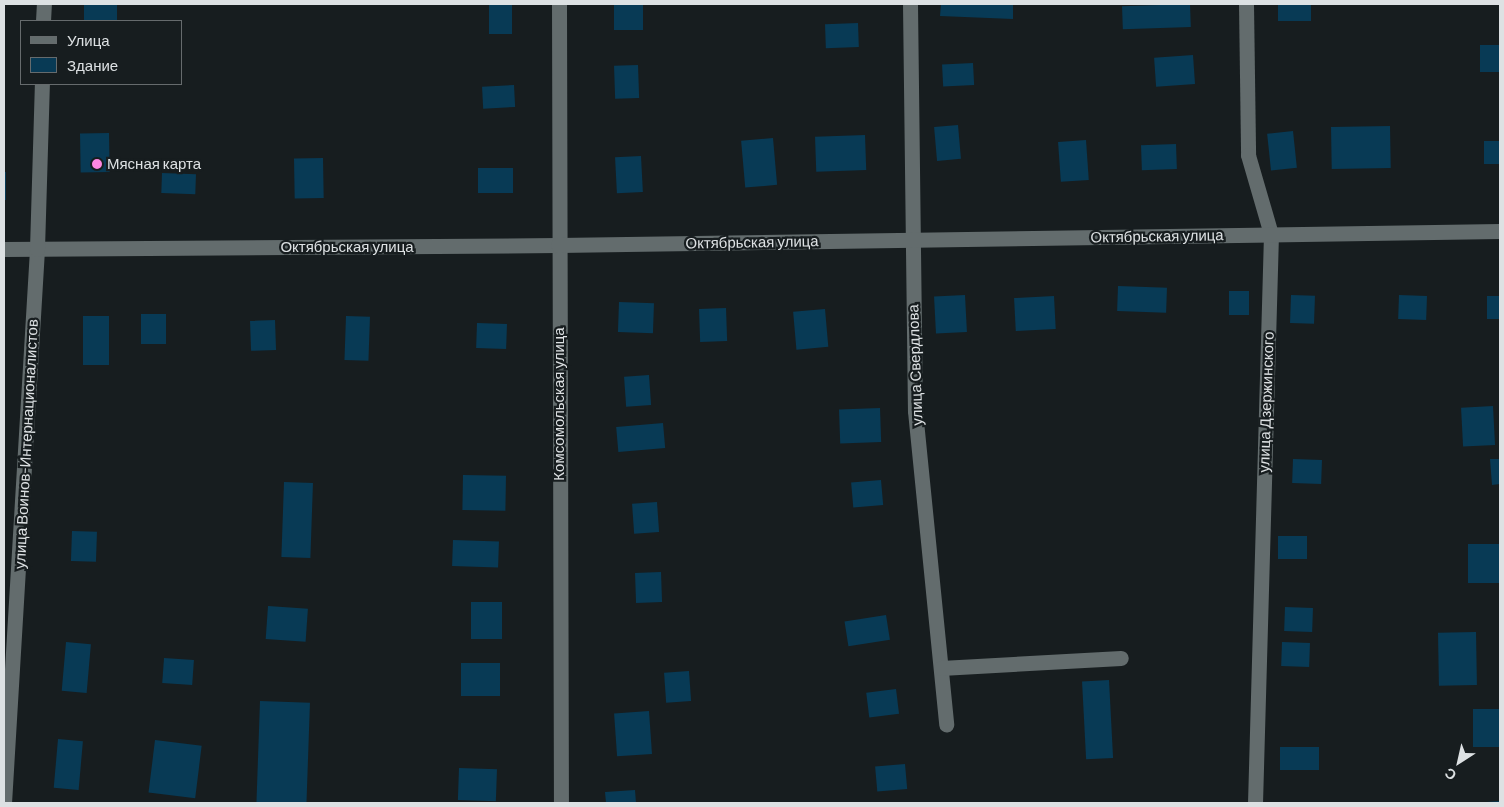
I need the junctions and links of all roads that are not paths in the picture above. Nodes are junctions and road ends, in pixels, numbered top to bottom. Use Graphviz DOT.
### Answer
graph roads {
  1 [pos="44,4"];
  2 [pos="559,4"];
  3 [pos="910,4"];
  4 [pos="1246,4"];
  5 [pos="44,20"];
  6 [pos="42,85"];
  7 [pos="1500,230"];
  8 [pos="1271,234"];
  9 [pos="912,240"];
  10 [pos="558,245"];
  11 [pos="4,249"];
  12 [pos="37,249"];
  13 [pos="1121,658"];
  14 [pos="941,668"];
  15 [pos="946,724"];
  16 [pos="4,803"];
  17 [pos="561,803"];
  18 [pos="1255,803"];
  1 -- 5 [label="street"];
  2 -- 10 [label="street, Комсомольская улица"];
  3 -- 9 [label="street, улица Свердлова"];
  4 -- 8 [label="street, улица Дзержинского"];
  6 -- 12 [label="street, улица Воинов-Интернационалистов"];
  7 -- 8 [label="street, Октябрьская улица"];
  8 -- 9 [label="street, Октябрьская улица"];
  8 -- 18 [label="street, улица Дзержинского"];
  9 -- 10 [label="street, Октябрьская улица"];
  9 -- 14 [label="street, улица Свердлова"];
  10 -- 12 [label="street, Октябрьская улица"];
  10 -- 17 [label="street, Комсомольская улица"];
  11 -- 12 [label="street, Октябрьская улица"];
  12 -- 16 [label="street, улица Воинов-Интернационалистов"];
  13 -- 14 [label="street"];
  14 -- 15 [label="street, улица Свердлова"];
}
